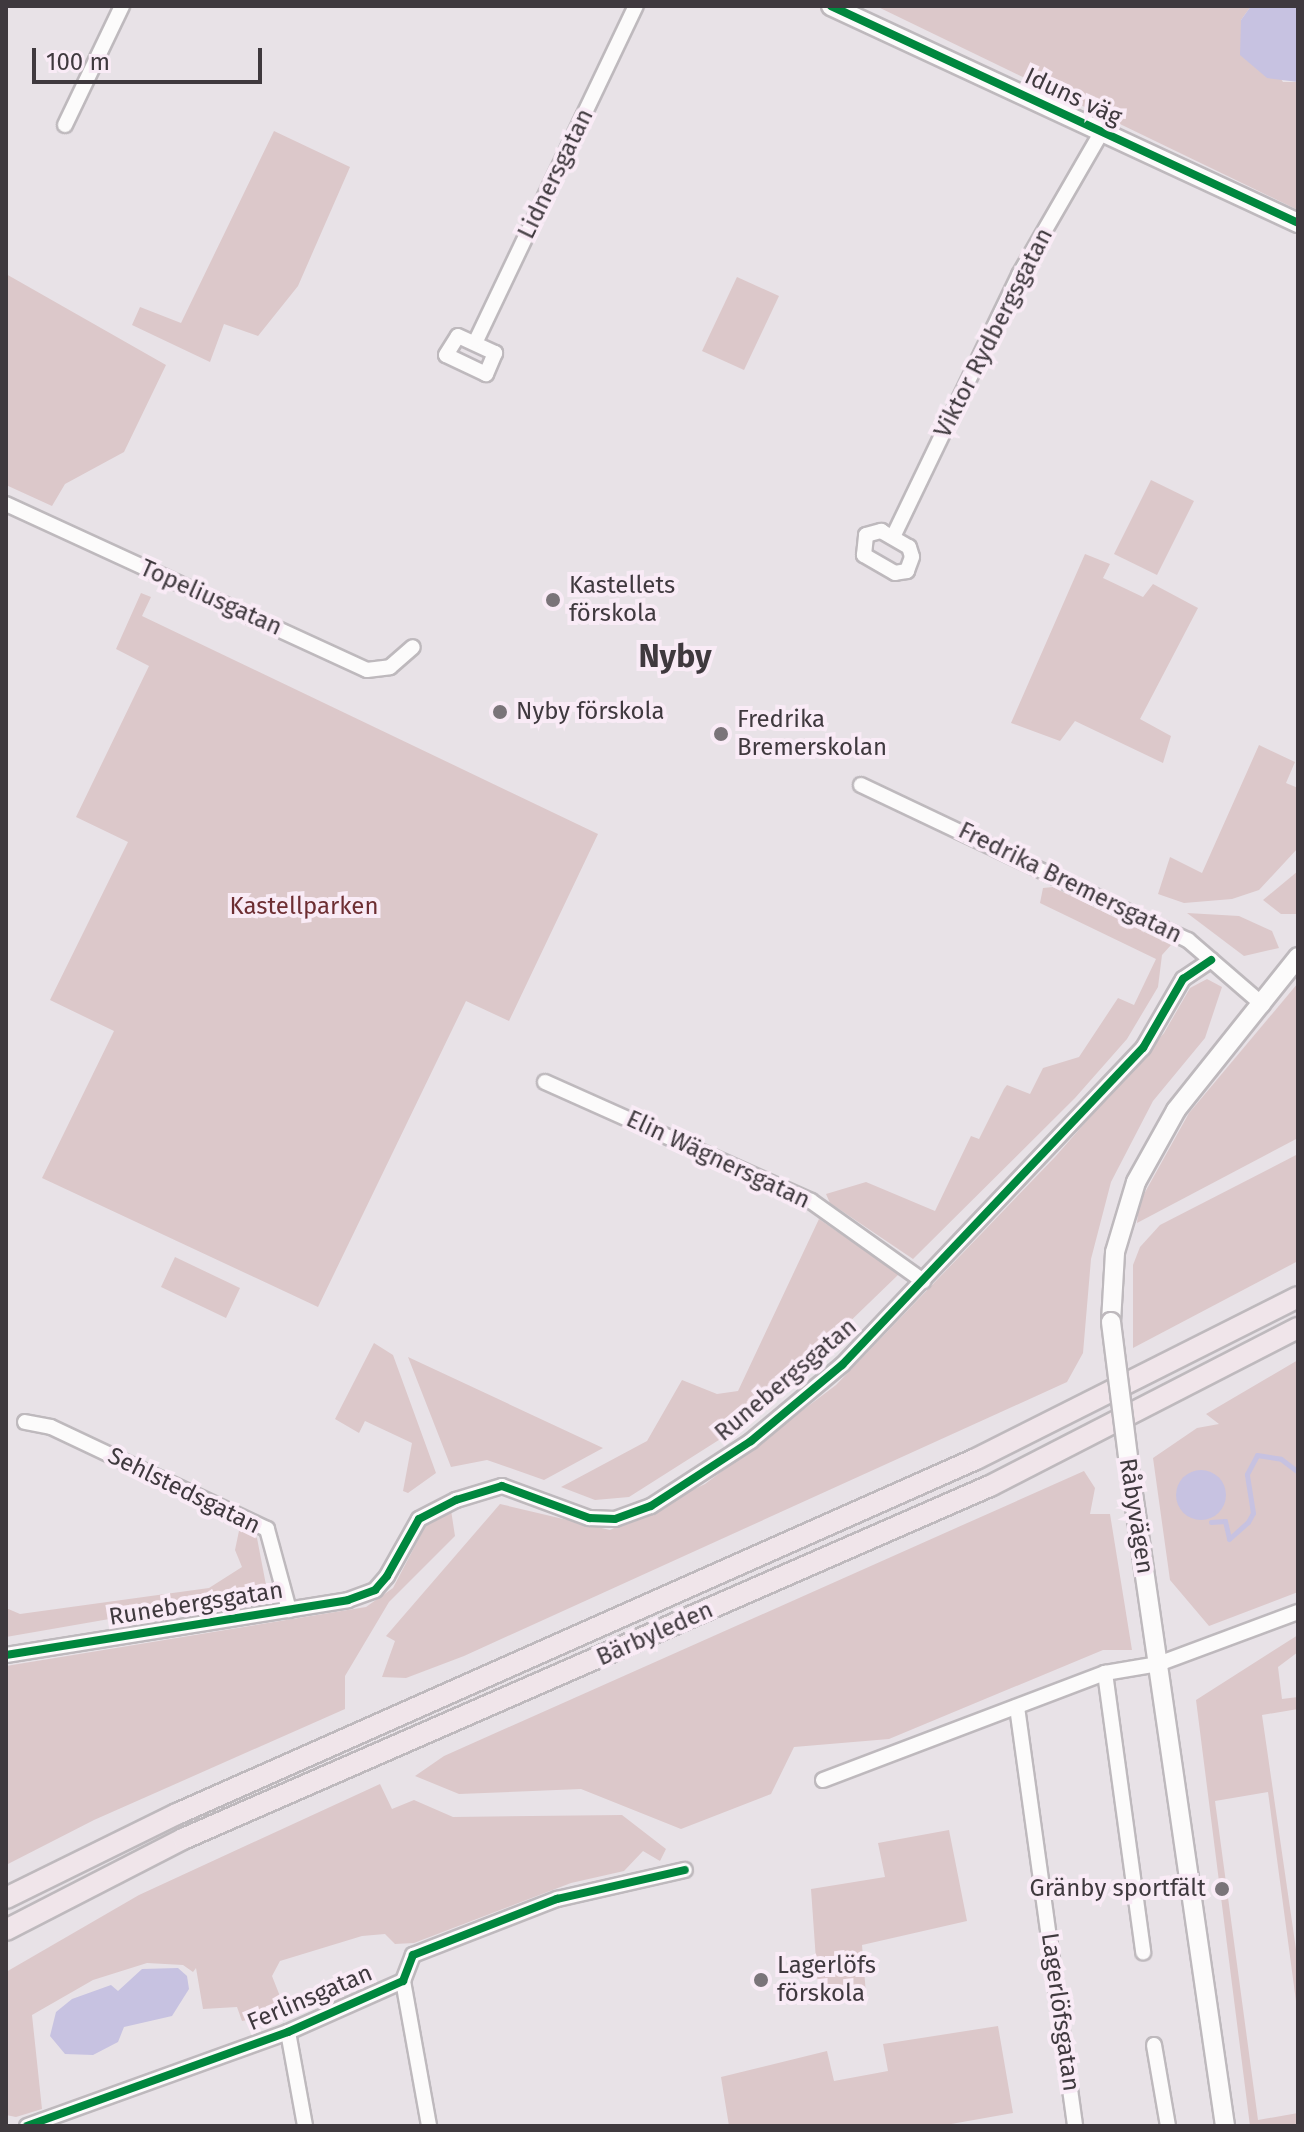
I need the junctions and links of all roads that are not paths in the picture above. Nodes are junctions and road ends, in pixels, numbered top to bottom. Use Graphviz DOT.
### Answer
graph roads {
  1 [pos="122,6"];
  2 [pos="636,6"];
  3 [pos="831,6"];
  4 [pos="65,125"];
  5 [pos="1101,133"];
  6 [pos="1298,223"];
  7 [pos="476,341"];
  8 [pos="6,504"];
  9 [pos="893,537"];
  10 [pos="413,647"];
  11 [pos="861,785"];
  12 [pos="1298,957"];
  13 [pos="1211,960"];
  14 [pos="1263,1005"];
  15 [pos="545,1082"];
  16 [pos="923,1281"];
  17 [pos="1298,1297"];
  18 [pos="1298,1328"];
  19 [pos="25,1422"];
  20 [pos="289,1610"];
  21 [pos="1298,1612"];
  22 [pos="6,1655"];
  23 [pos="1150,1665"];
  24 [pos="1105,1673"];
  25 [pos="1017,1707"];
  26 [pos="823,1780"];
  27 [pos="685,1870"];
  28 [pos="6,1898"];
  29 [pos="6,1930"];
  30 [pos="1143,1952"];
  31 [pos="403,1981"];
  32 [pos="288,2032"];
  33 [pos="1154,2045"];
  34 [pos="27,2126"];
  35 [pos="305,2126"];
  36 [pos="429,2126"];
  37 [pos="1075,2126"];
  38 [pos="1168,2126"];
  39 [pos="1225,2126"];
  1 -- 4 [label="street"];
  2 -- 7 [label="street, Lidnersgatan"];
  3 -- 5 [label="main road, Iduns väg"];
  5 -- 6 [label="main road, Iduns väg"];
  5 -- 9 [label="street, Viktor Rydbergsgatan"];
  8 -- 10 [label="street, Topeliusgatan"];
  11 -- 13 [label="street, Fredrika Bremersgatan"];
  12 -- 14 [label="main road, Råbyvägen"];
  13 -- 14 [label="street, Fredrika Bremersgatan"];
  13 -- 16 [label="street, Runebergsgatan"];
  14 -- 23 [label="main road, Råbyvägen, bridge"];
  15 -- 16 [label="street, Elin Wägnersgatan"];
  16 -- 20 [label="street, Runebergsgatan"];
  17 -- 28 [label="main road, Bärbyleden"];
  18 -- 29 [label="main road, Bärbyleden"];
  19 -- 20 [label="street, Sehlstedsgatan"];
  20 -- 22 [label="street, Runebergsgatan"];
  21 -- 23 [label="street"];
  23 -- 24 [label="street"];
  23 -- 39 [label="main road, Råbyvägen"];
  24 -- 25 [label="street"];
  24 -- 30 [label="street"];
  25 -- 26 [label="street"];
  25 -- 37 [label="street, Lagerlöfsgatan"];
  27 -- 31 [label="street, Ferlinsgatan"];
  31 -- 32 [label="street, Ferlinsgatan"];
  31 -- 36 [label="street, Ferlinsgatan"];
  32 -- 34 [label="street, Ferlinsgatan"];
  32 -- 35 [label="street, Ferlinsgatan"];
  33 -- 38 [label="street"];
}
